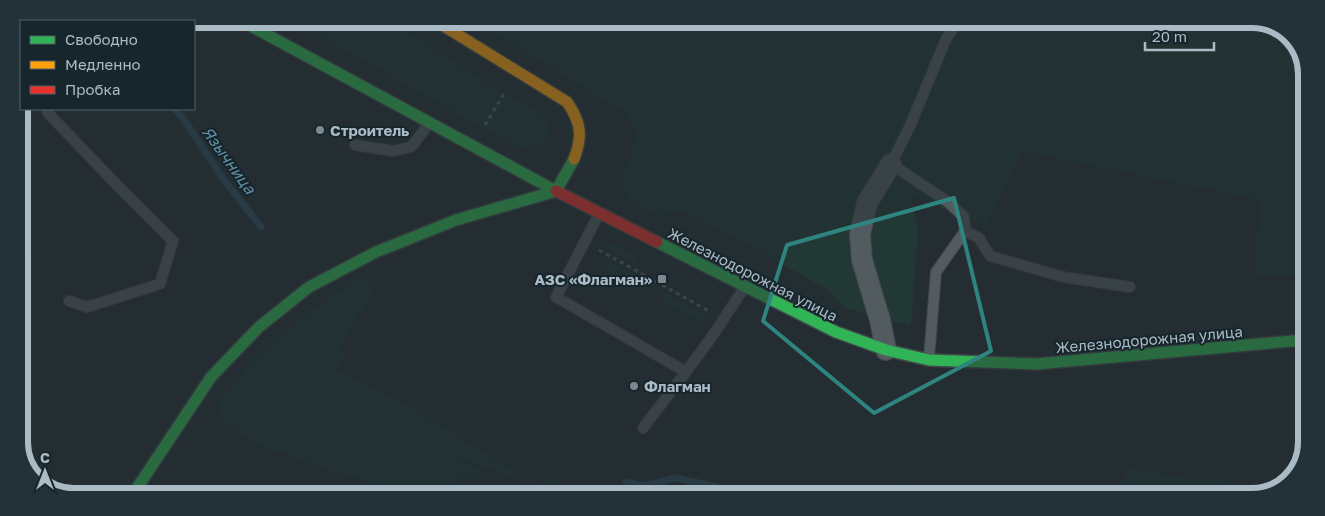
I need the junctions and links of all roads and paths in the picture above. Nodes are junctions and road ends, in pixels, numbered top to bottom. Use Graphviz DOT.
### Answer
graph roads {
  1 [pos="254,28"];
  2 [pos="447,28"];
  3 [pos="953,28"];
  4 [pos="506,91"];
  5 [pos="48,110"];
  6 [pos="430,124"];
  7 [pos="483,130"];
  8 [pos="355,145"];
  9 [pos="891,164"];
  10 [pos="556,191"];
  11 [pos="599,213"];
  12 [pos="964,231"];
  13 [pos="598,250"];
  14 [pos="1130,287"];
  15 [pos="744,288"];
  16 [pos="69,301"];
  17 [pos="712,312"];
  18 [pos="1298,341"];
  19 [pos="886,350"];
  20 [pos="928,360"];
  21 [pos="686,372"];
  22 [pos="643,428"];
  23 [pos="136,488"];
  1 -- 6 [label="main road, Железнодорожная улица"];
  2 -- 10 [label="main road"];
  3 -- 9 [label="lane"];
  4 -- 7 [label="path"];
  5 -- 16 [label="lane"];
  6 -- 8 [label="lane"];
  6 -- 10 [label="main road, Железнодорожная улица"];
  9 -- 12 [label="lane"];
  9 -- 19 [label="street"];
  10 -- 11 [label="main road, Железнодорожная улица"];
  10 -- 23 [label="main road"];
  11 -- 15 [label="main road, Железнодорожная улица"];
  11 -- 21 [label="lane"];
  12 -- 14 [label="lane"];
  12 -- 20 [label="lane"];
  13 -- 17 [label="path"];
  15 -- 19 [label="main road, Железнодорожная улица"];
  15 -- 21 [label="lane"];
  18 -- 20 [label="main road, Железнодорожная улица"];
  19 -- 20 [label="main road, Железнодорожная улица"];
  21 -- 22 [label="lane"];
}
